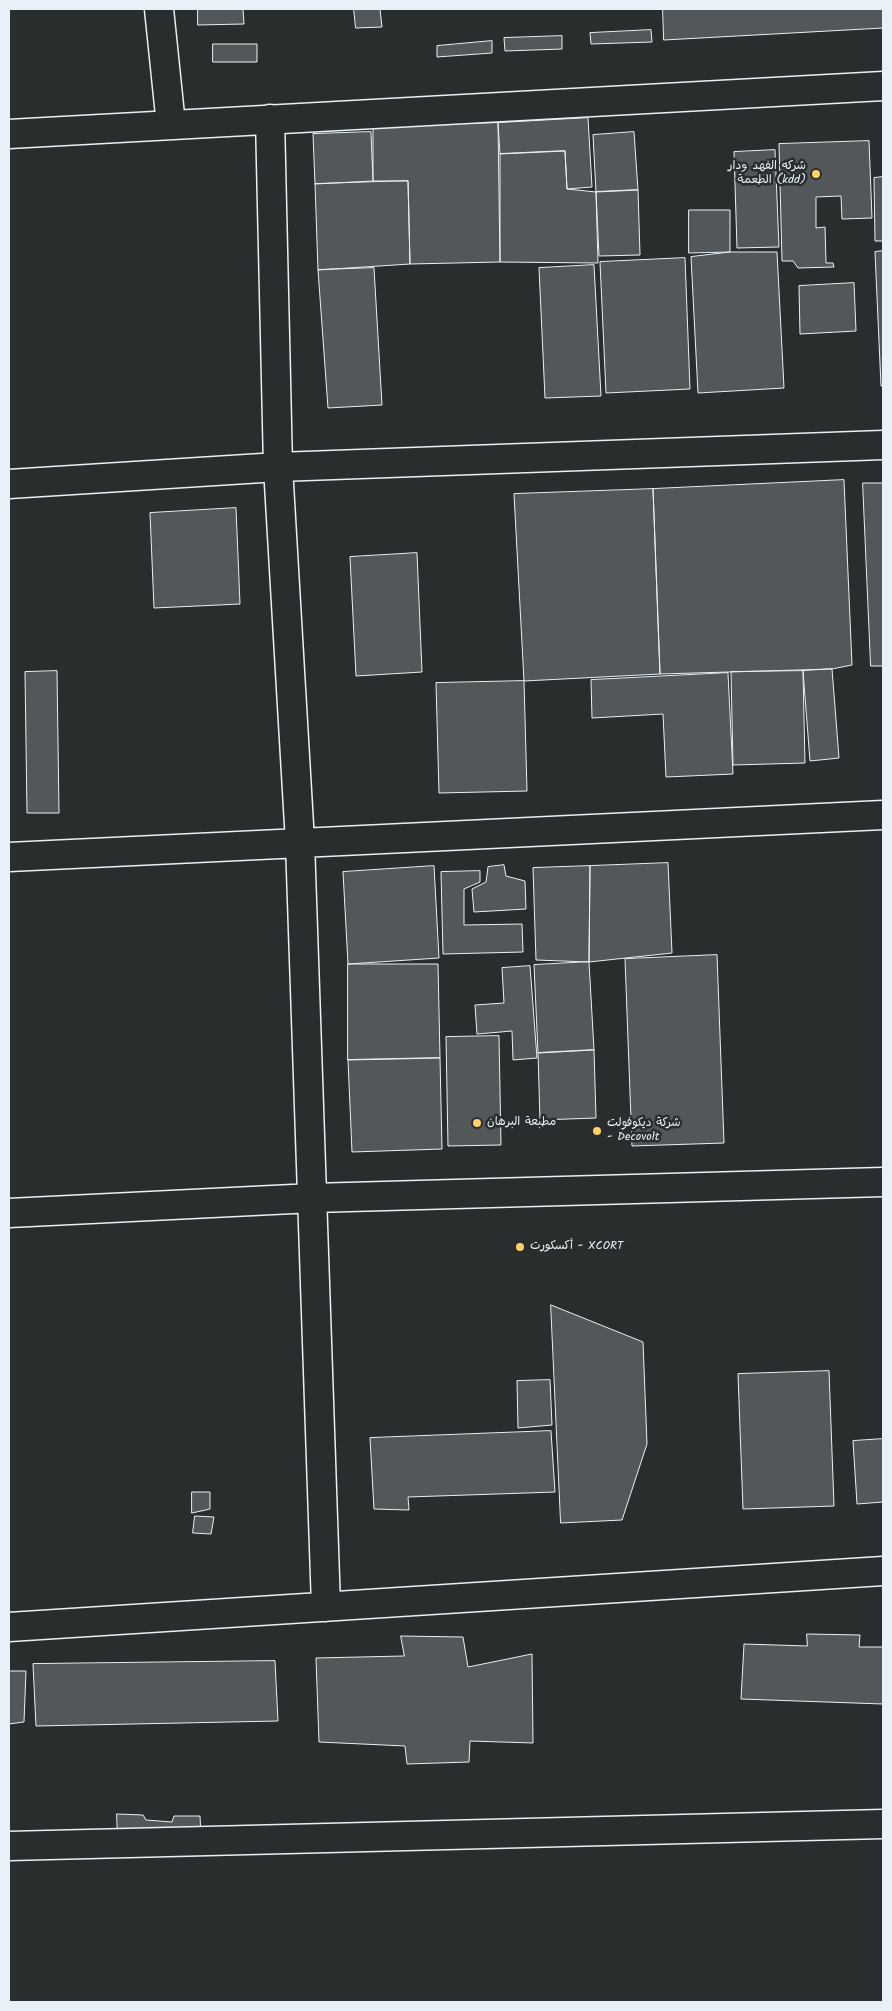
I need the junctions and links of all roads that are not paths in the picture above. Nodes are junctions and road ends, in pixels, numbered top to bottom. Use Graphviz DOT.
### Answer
graph roads {
  1 [pos="159,9"];
  2 [pos="883,86"];
  3 [pos="270,119"];
  4 [pos="171,125"];
  5 [pos="9,134"];
  6 [pos="883,445"];
  7 [pos="278,467"];
  8 [pos="9,484"];
  9 [pos="883,815"];
  10 [pos="300,842"];
  11 [pos="9,857"];
  12 [pos="883,1182"];
  13 [pos="313,1198"];
  14 [pos="9,1213"];
  15 [pos="883,1571"];
  16 [pos="326,1607"];
  17 [pos="9,1627"];
  18 [pos="883,1824"];
  19 [pos="9,1846"];
  1 -- 4 [label="street"];
  2 -- 3 [label="street"];
  3 -- 4 [label="street"];
  3 -- 7 [label="street"];
  4 -- 5 [label="street"];
  6 -- 7 [label="street"];
  7 -- 8 [label="street"];
  7 -- 10 [label="street"];
  9 -- 10 [label="street"];
  10 -- 11 [label="street"];
  10 -- 13 [label="street"];
  12 -- 13 [label="street"];
  13 -- 14 [label="street"];
  13 -- 16 [label="street"];
  15 -- 16 [label="street"];
  16 -- 17 [label="street"];
  18 -- 19 [label="street"];
}
